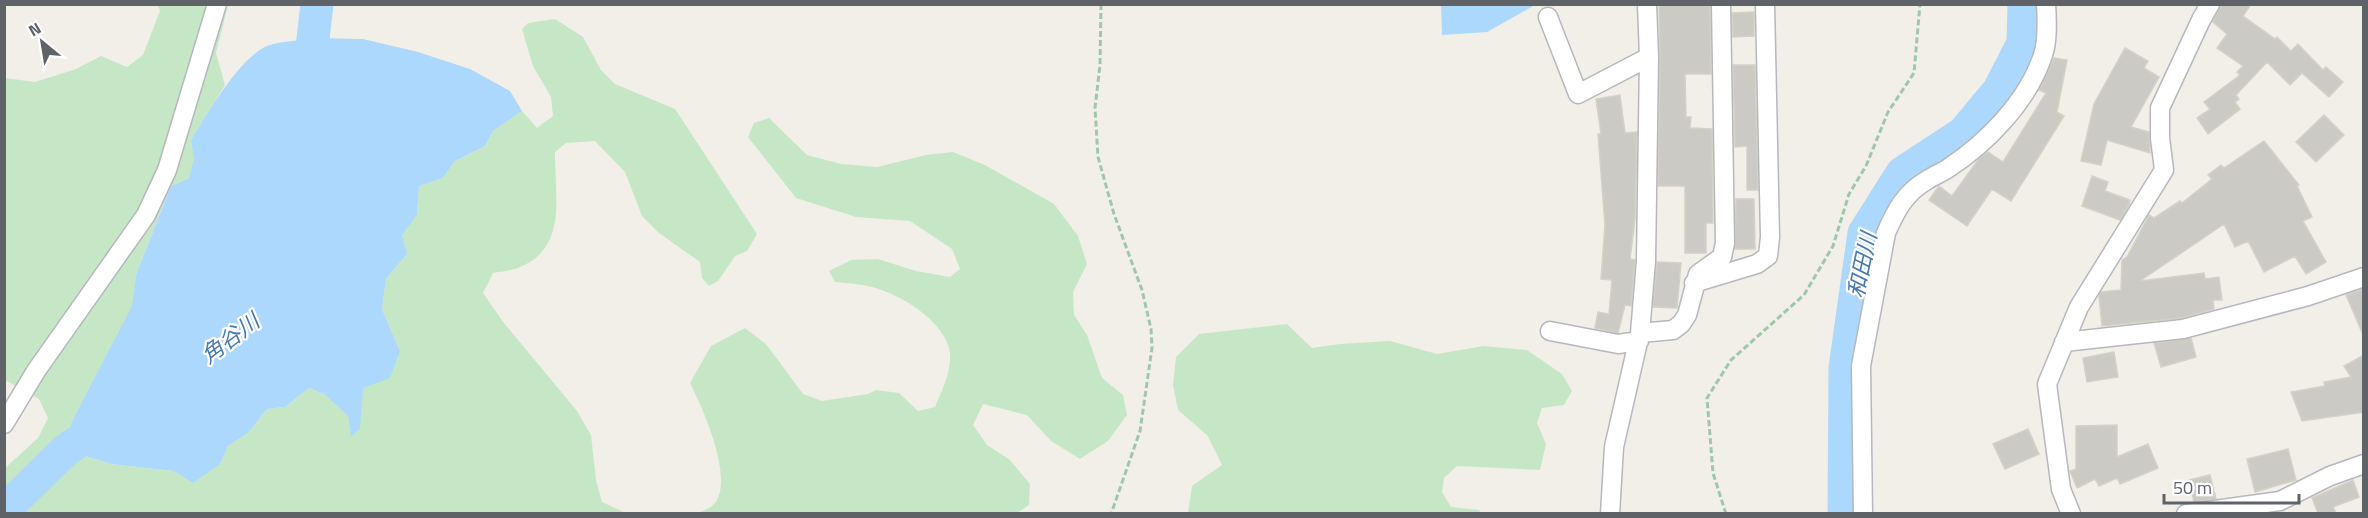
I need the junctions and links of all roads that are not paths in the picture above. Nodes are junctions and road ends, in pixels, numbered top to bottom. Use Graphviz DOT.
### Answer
graph roads {
  1 [pos="217,4"];
  2 [pos="1647,4"];
  3 [pos="1721,4"];
  4 [pos="1765,4"];
  5 [pos="2046,4"];
  6 [pos="2210,4"];
  7 [pos="1548,17"];
  8 [pos="1648,57"];
  9 [pos="2364,277"];
  10 [pos="1694,283"];
  11 [pos="1550,331"];
  12 [pos="1640,337"];
  13 [pos="2064,342"];
  14 [pos="4,424"];
  15 [pos="2364,464"];
  16 [pos="1610,513"];
  17 [pos="1863,513"];
  18 [pos="2071,513"];
  19 [pos="2186,513"];
  1 -- 14 [label="street"];
  2 -- 8 [label="street"];
  3 -- 10 [label="street"];
  4 -- 10 [label="street"];
  5 -- 17 [label="street"];
  6 -- 13 [label="street"];
  7 -- 8 [label="street"];
  8 -- 12 [label="street"];
  9 -- 13 [label="street"];
  10 -- 12 [label="street"];
  11 -- 12 [label="street"];
  12 -- 16 [label="street"];
  13 -- 18 [label="street"];
  15 -- 19 [label="street"];
}
